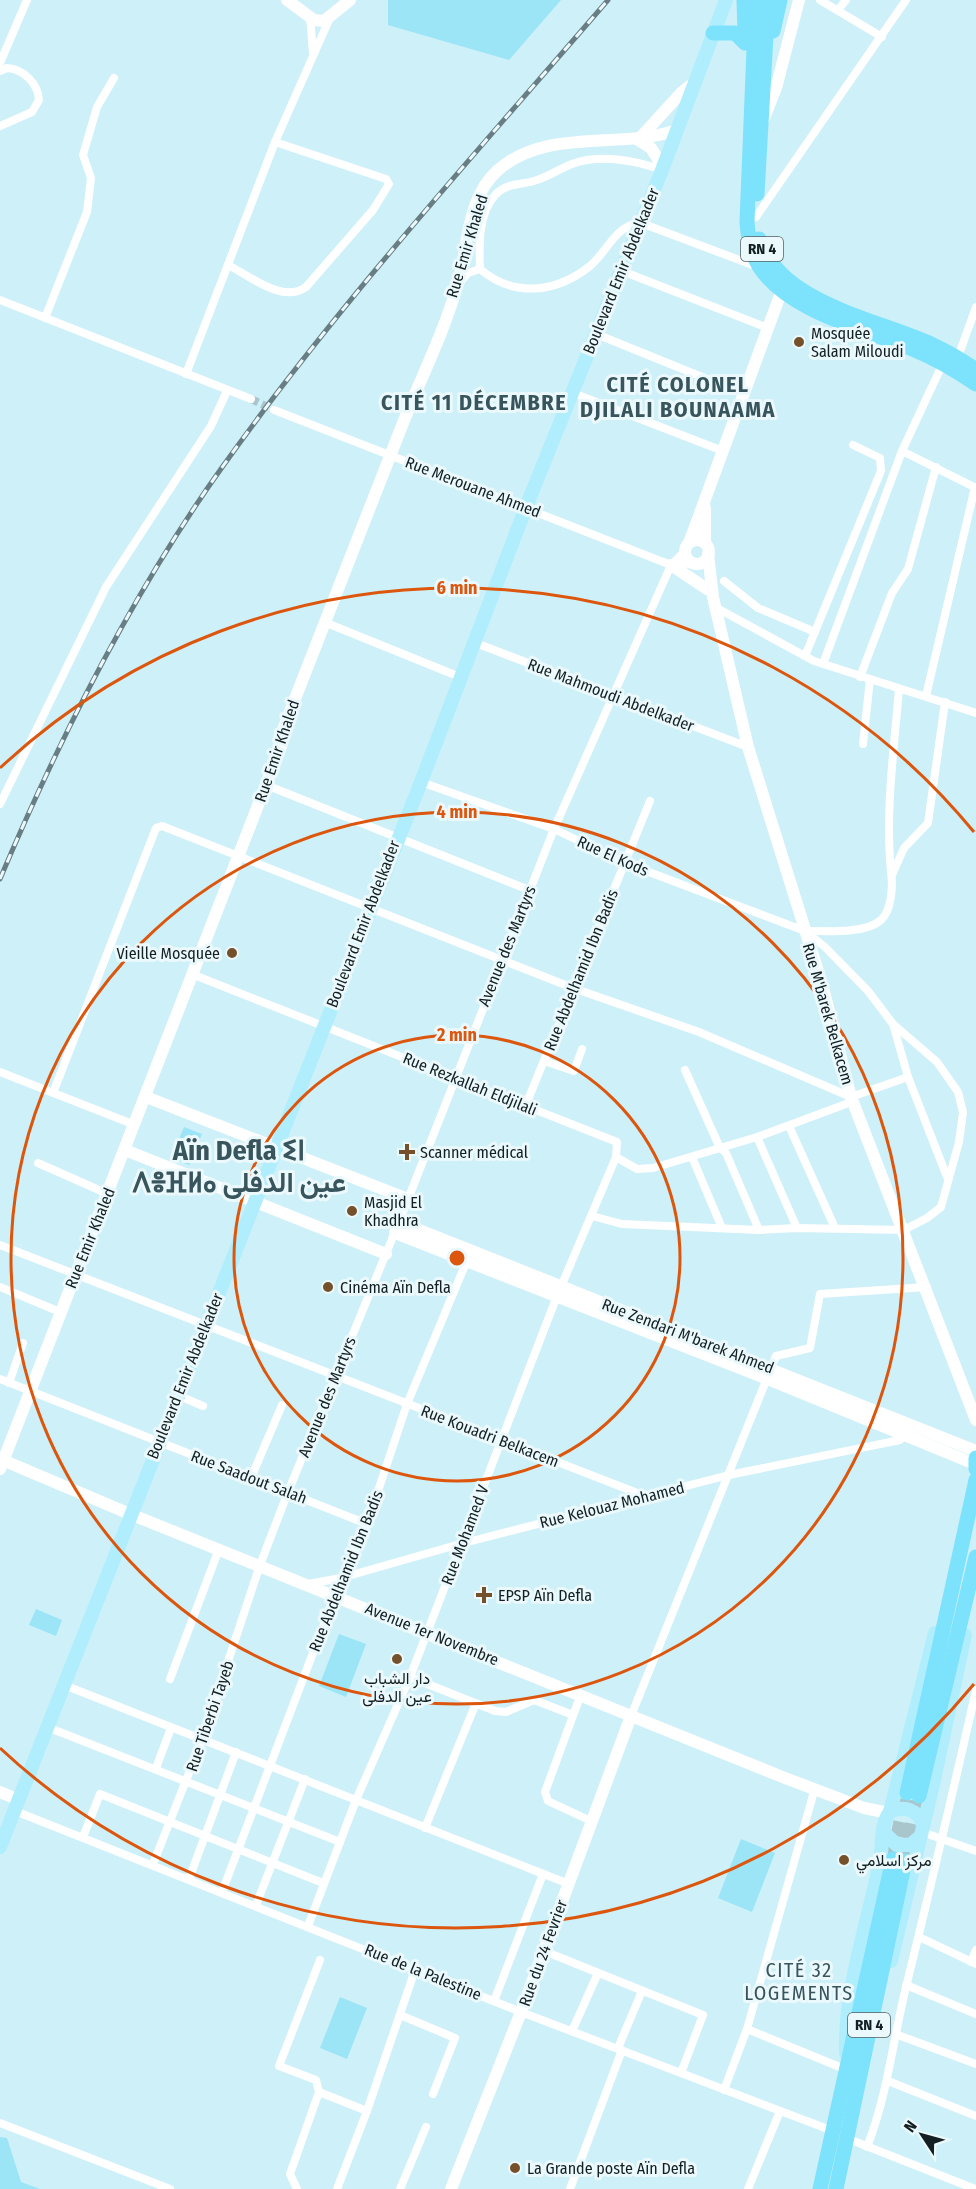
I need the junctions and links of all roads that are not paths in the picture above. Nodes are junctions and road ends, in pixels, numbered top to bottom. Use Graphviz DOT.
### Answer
graph roads {
  1 [pos="27,0"];
  2 [pos="287,0"];
  3 [pos="310,0"];
  4 [pos="334,0"];
  5 [pos="350,0"];
  6 [pos="726,0"];
  7 [pos="744,0"];
  8 [pos="756,0"];
  9 [pos="768,0"];
  10 [pos="780,0"];
  11 [pos="799,0"];
  12 [pos="820,0"];
  13 [pos="846,0"];
  14 [pos="906,0"];
  15 [pos="838,10"];
  16 [pos="310,15"];
  17 [pos="331,17"];
  18 [pos="713,33"];
  19 [pos="882,37"];
  20 [pos="745,43"];
  21 [pos="313,55"];
  22 [pos="0,63"];
  23 [pos="0,71"];
  24 [pos="752,72"];
  25 [pos="114,78"];
  26 [pos="696,81"];
  27 [pos="764,88"];
  28 [pos="762,124"];
  29 [pos="0,126"];
  30 [pos="677,129"];
  31 [pos="638,140"];
  32 [pos="275,142"];
  33 [pos="663,168"];
  34 [pos="756,217"];
  35 [pos="641,223"];
  36 [pos="228,265"];
  37 [pos="760,267"];
  38 [pos="480,269"];
  39 [pos="622,271"];
  40 [pos="457,285"];
  41 [pos="782,290"];
  42 [pos="0,300"];
  43 [pos="976,307"];
  44 [pos="45,318"];
  45 [pos="768,328"];
  46 [pos="596,334"];
  47 [pos="951,360"];
  48 [pos="976,370"];
  49 [pos="186,374"];
  50 [pos="976,384"];
  51 [pos="227,391"];
  52 [pos="573,393"];
  53 [pos="744,394"];
  54 [pos="252,399"];
  55 [pos="274,410"];
  56 [pos="853,445"];
  57 [pos="723,451"];
  58 [pos="902,451"];
  59 [pos="390,456"];
  60 [pos="936,467"];
  61 [pos="976,488"];
  62 [pos="707,492"];
  63 [pos="526,507"];
  64 [pos="687,547"];
  65 [pos="706,549"];
  66 [pos="697,563"];
  67 [pos="671,565"];
  68 [pos="724,581"];
  69 [pos="712,598"];
  70 [pos="324,622"];
  71 [pos="815,632"];
  72 [pos="473,642"];
  73 [pos="805,656"];
  74 [pos="823,664"];
  75 [pos="460,677"];
  76 [pos="860,677"];
  77 [pos="870,679"];
  78 [pos="899,689"];
  79 [pos="614,696"];
  80 [pos="926,696"];
  81 [pos="945,702"];
  82 [pos="976,713"];
  83 [pos="863,744"];
  84 [pos="748,747"];
  85 [pos="421,782"];
  86 [pos="266,785"];
  87 [pos="650,801"];
  88 [pos="0,804"];
  89 [pos="554,829"];
  90 [pos="397,837"];
  91 [pos="238,858"];
  92 [pos="625,863"];
  93 [pos="892,876"];
  94 [pos="529,890"];
  95 [pos="371,908"];
  96 [pos="805,931"];
  97 [pos="501,960"];
  98 [pos="194,975"];
  99 [pos="573,988"];
  100 [pos="893,1023"];
  101 [pos="323,1026"];
  102 [pos="582,1049"];
  103 [pos="544,1060"];
  104 [pos="685,1070"];
  105 [pos="0,1072"];
  106 [pos="455,1077"];
  107 [pos="908,1077"];
  108 [pos="53,1093"];
  109 [pos="146,1097"];
  110 [pos="853,1099"];
  111 [pos="525,1107"];
  112 [pos="135,1125"];
  113 [pos="789,1126"];
  114 [pos="757,1137"];
  115 [pos="617,1142"];
  116 [pos="720,1148"];
  117 [pos="275,1149"];
  118 [pos="125,1150"];
  119 [pos="616,1157"];
  120 [pos="692,1157"];
  121 [pos="38,1163"];
  122 [pos="947,1177"];
  123 [pos="108,1194"];
  124 [pos="408,1199"];
  125 [pos="254,1201"];
  126 [pos="592,1216"];
  127 [pos="835,1227"];
  128 [pos="397,1228"];
  129 [pos="722,1228"];
  130 [pos="797,1228"];
  131 [pos="759,1230"];
  132 [pos="904,1230"];
  133 [pos="0,1245"];
  134 [pos="386,1254"];
  135 [pos="469,1256"];
  136 [pos="75,1275"];
  137 [pos="0,1287"];
  138 [pos="927,1287"];
  139 [pos="559,1292"];
  140 [pos="60,1312"];
  141 [pos="207,1324"];
  142 [pos="23,1342"];
  143 [pos="767,1373"];
  144 [pos="336,1376"];
  145 [pos="4,1381"];
  146 [pos="29,1392"];
  147 [pos="177,1395"];
  148 [pos="407,1404"];
  149 [pos="282,1405"];
  150 [pos="203,1406"];
  151 [pos="976,1420"];
  152 [pos="904,1429"];
  153 [pos="501,1441"];
  154 [pos="158,1442"];
  155 [pos="976,1461"];
  156 [pos="1,1463"];
  157 [pos="729,1475"];
  158 [pos="251,1478"];
  159 [pos="976,1480"];
  160 [pos="288,1492"];
  161 [pos="645,1496"];
  162 [pos="130,1514"];
  163 [pos="970,1516"];
  164 [pos="367,1524"];
  165 [pos="460,1544"];
  166 [pos="219,1549"];
  167 [pos="976,1557"];
  168 [pos="260,1565"];
  169 [pos="341,1578"];
  170 [pos="976,1580"];
  171 [pos="308,1584"];
  172 [pos="335,1595"];
  173 [pos="428,1632"];
  174 [pos="410,1677"];
  175 [pos="170,1679"];
  176 [pos="64,1685"];
  177 [pos="976,1690"];
  178 [pos="581,1694"];
  179 [pos="476,1703"];
  180 [pos="573,1715"];
  181 [pos="631,1716"];
  182 [pos="47,1727"];
  183 [pos="171,1728"];
  184 [pos="202,1740"];
  185 [pos="236,1752"];
  186 [pos="270,1765"];
  187 [pos="156,1768"];
  188 [pos="305,1779"];
  189 [pos="187,1782"];
  190 [pos="814,1788"];
  191 [pos="0,1792"];
  192 [pos="220,1796"];
  193 [pos="356,1800"];
  194 [pos="17,1805"];
  195 [pos="254,1808"];
  196 [pos="864,1808"];
  197 [pos="890,1812"];
  198 [pos="171,1821"];
  199 [pos="593,1822"];
  200 [pos="288,1823"];
  201 [pos="425,1827"];
  202 [pos="884,1830"];
  203 [pos="922,1831"];
  204 [pos="205,1836"];
  205 [pos="83,1837"];
  206 [pos="943,1838"];
  207 [pos="340,1842"];
  208 [pos="0,1847"];
  209 [pos="239,1849"];
  210 [pos="976,1851"];
  211 [pos="273,1863"];
  212 [pos="153,1864"];
  213 [pos="543,1874"];
  214 [pos="189,1879"];
  215 [pos="323,1883"];
  216 [pos="569,1884"];
  217 [pos="222,1892"];
  218 [pos="256,1905"];
  219 [pos="308,1926"];
  220 [pos="919,1937"];
  221 [pos="976,1950"];
  222 [pos="544,1951"];
  223 [pos="320,1960"];
  224 [pos="973,1963"];
  225 [pos="415,1970"];
  226 [pos="598,1974"];
  227 [pos="906,1985"];
  228 [pos="642,1991"];
  229 [pos="494,2001"];
  230 [pos="521,2012"];
  231 [pos="976,2014"];
  232 [pos="400,2015"];
  233 [pos="747,2030"];
  234 [pos="572,2031"];
  235 [pos="898,2035"];
  236 [pos="620,2049"];
  237 [pos="976,2064"];
  238 [pos="847,2070"];
  239 [pos="681,2073"];
  240 [pos="888,2081"];
  241 [pos="724,2090"];
  242 [pos="319,2092"];
  243 [pos="856,2092"];
  244 [pos="433,2094"];
  245 [pos="367,2110"];
  246 [pos="780,2111"];
  247 [pos="976,2116"];
  248 [pos="0,2123"];
  249 [pos="426,2127"];
  250 [pos="840,2134"];
  251 [pos="867,2147"];
  252 [pos="170,2189"];
  253 [pos="297,2189"];
  254 [pos="337,2189"];
  255 [pos="400,2189"];
  256 [pos="451,2189"];
  257 [pos="570,2189"];
  258 [pos="748,2189"];
  259 [pos="820,2189"];
  260 [pos="836,2189"];
  261 [pos="975,2189"];
  1 -- 22 [label="street"];
  2 -- 16 [label="street"];
  3 -- 16 [label="street"];
  4 -- 17 [label="street"];
  5 -- 17 [label="street"];
  6 -- 18 [label="main road, Boulevard Emir Abdelkader"];
  7 -- 20 [label="highway, RN 4"];
  8 -- 24 [label="highway, RN 4"];
  9 -- 27 [label="highway, RN 4"];
  10 -- 27 [label="highway, RN 4"];
  11 -- 28 [label="street"];
  12 -- 15 [label="street"];
  13 -- 15 [label="street"];
  14 -- 19 [label="street"];
  15 -- 19 [label="street"];
  16 -- 17 [label="street"];
  16 -- 21 [label="street"];
  17 -- 21 [label="street"];
  18 -- 20 [label="highway"];
  18 -- 26 [label="main road, Boulevard Emir Abdelkader"];
  19 -- 34 [label="street"];
  20 -- 24 [label="highway, RN 4"];
  21 -- 32 [label="street"];
  23 -- 29 [label="street"];
  24 -- 37 [label="highway, RN 4"];
  25 -- 44 [label="street"];
  26 -- 30 [label="main road, Boulevard Emir Abdelkader"];
  26 -- 31 [label="street"];
  27 -- 28 [label="highway, RN 4"];
  28 -- 34 [label="highway, RN 4"];
  30 -- 31 [label="street, Rue Emir Khaled"];
  30 -- 33 [label="main road, Boulevard Emir Abdelkader"];
  31 -- 33 [label="street"];
  31 -- 40 [label="street, Rue Emir Khaled"];
  32 -- 36 [label="street"];
  32 -- 36 [label="street"];
  33 -- 35 [label="main road, Boulevard Emir Abdelkader"];
  33 -- 38 [label="street"];
  34 -- 47 [label="highway, RN 4"];
  35 -- 37 [label="street"];
  35 -- 38 [label="street"];
  35 -- 39 [label="main road, Boulevard Emir Abdelkader"];
  36 -- 49 [label="street"];
  37 -- 41 [label="highway, RN 4"];
  38 -- 40 [label="street"];
  39 -- 45 [label="street"];
  39 -- 46 [label="main road, Boulevard Emir Abdelkader"];
  40 -- 59 [label="street, Rue Emir Khaled"];
  41 -- 45 [label="street"];
  41 -- 47 [label="highway, RN 4"];
  42 -- 44 [label="street"];
  43 -- 47 [label="street"];
  44 -- 49 [label="street"];
  45 -- 53 [label="street"];
  46 -- 52 [label="main road, Boulevard Emir Abdelkader"];
  46 -- 53 [label="street"];
  47 -- 48 [label="highway, RN 4"];
  47 -- 50 [label="highway, RN 4"];
  47 -- 58 [label="street"];
  49 -- 51 [label="street"];
  51 -- 54 [label="street"];
  51 -- 88 [label="street"];
  52 -- 57 [label="street"];
  52 -- 63 [label="main road, Boulevard Emir Abdelkader"];
  53 -- 57 [label="street"];
  55 -- 59 [label="street, Rue Merouane Ahmed"];
  56 -- 71 [label="street"];
  57 -- 62 [label="street"];
  58 -- 60 [label="street"];
  58 -- 74 [label="street"];
  59 -- 63 [label="street, Rue Merouane Ahmed"];
  59 -- 70 [label="street, Rue Emir Khaled"];
  60 -- 61 [label="street"];
  60 -- 76 [label="street"];
  61 -- 80 [label="street"];
  62 -- 64 [label="street"];
  62 -- 65 [label="street, Rue M'barek Belkacem"];
  63 -- 67 [label="street, Rue Merouane Ahmed"];
  63 -- 72 [label="main road, Boulevard Emir Abdelkader"];
  64 -- 65 [label="street"];
  64 -- 66 [label="street"];
  64 -- 67 [label="street, Avenue des Martyrs"];
  65 -- 66 [label="street"];
  65 -- 69 [label="street, Rue M'barek Belkacem"];
  66 -- 67 [label="street"];
  66 -- 69 [label="street, Rue M'barek Belkacem"];
  67 -- 69 [label="street"];
  67 -- 79 [label="street, Avenue des Martyrs"];
  68 -- 71 [label="street"];
  69 -- 73 [label="street"];
  69 -- 84 [label="street, Rue M'barek Belkacem"];
  70 -- 75 [label="street"];
  70 -- 86 [label="street, Rue Emir Khaled"];
  71 -- 73 [label="street"];
  72 -- 75 [label="main road, Boulevard Emir Abdelkader"];
  72 -- 79 [label="street, Rue Mahmoudi Abdelkader"];
  73 -- 74 [label="street"];
  74 -- 76 [label="street"];
  75 -- 85 [label="main road, Boulevard Emir Abdelkader"];
  76 -- 77 [label="street"];
  77 -- 78 [label="street"];
  77 -- 83 [label="street"];
  78 -- 80 [label="street"];
  78 -- 93 [label="street"];
  79 -- 84 [label="street, Rue Mahmoudi Abdelkader"];
  79 -- 89 [label="street, Avenue des Martyrs"];
  80 -- 81 [label="street"];
  81 -- 82 [label="street"];
  81 -- 93 [label="street"];
  84 -- 96 [label="street, Rue M'barek Belkacem"];
  85 -- 89 [label="street, Rue El Kods"];
  85 -- 90 [label="main road, Boulevard Emir Abdelkader"];
  86 -- 90 [label="street"];
  86 -- 91 [label="street, Rue Emir Khaled"];
  87 -- 92 [label="street, Rue Abdelhamid Ibn Badis"];
  89 -- 92 [label="street, Rue El Kods"];
  89 -- 94 [label="street, Avenue des Martyrs"];
  90 -- 94 [label="street"];
  90 -- 95 [label="main road, Boulevard Emir Abdelkader"];
  91 -- 95 [label="street"];
  91 -- 98 [label="street, Rue Emir Khaled"];
  91 -- 108 [label="street"];
  92 -- 96 [label="street, Rue El Kods"];
  92 -- 99 [label="street, Rue Abdelhamid Ibn Badis"];
  93 -- 96 [label="street"];
  94 -- 97 [label="street, Avenue des Martyrs"];
  95 -- 97 [label="street"];
  95 -- 101 [label="main road, Boulevard Emir Abdelkader"];
  96 -- 100 [label="street"];
  96 -- 110 [label="street, Rue M'barek Belkacem"];
  97 -- 99 [label="street"];
  97 -- 106 [label="street, Avenue des Martyrs"];
  98 -- 101 [label="street, Rue Rezkallah Eldjilali"];
  98 -- 109 [label="street, Rue Emir Khaled"];
  99 -- 103 [label="street, Rue Abdelhamid Ibn Badis"];
  99 -- 110 [label="street"];
  100 -- 107 [label="street"];
  100 -- 122 [label="street"];
  101 -- 106 [label="street, Rue Rezkallah Eldjilali"];
  101 -- 117 [label="main road, Boulevard Emir Abdelkader"];
  102 -- 103 [label="street"];
  103 -- 111 [label="street, Rue Abdelhamid Ibn Badis"];
  104 -- 116 [label="street"];
  105 -- 108 [label="street"];
  106 -- 111 [label="street, Rue Rezkallah Eldjilali"];
  106 -- 124 [label="street, Avenue des Martyrs"];
  107 -- 110 [label="street"];
  107 -- 122 [label="street"];
  108 -- 112 [label="street"];
  109 -- 112 [label="street, Rue Emir Khaled"];
  109 -- 117 [label="street"];
  110 -- 113 [label="street"];
  110 -- 132 [label="street, Rue M'barek Belkacem"];
  111 -- 115 [label="street, Rue Rezkallah Eldjilali"];
  112 -- 118 [label="street, Rue Emir Khaled"];
  113 -- 114 [label="street"];
  113 -- 127 [label="street"];
  114 -- 116 [label="street"];
  114 -- 130 [label="street"];
  115 -- 119 [label="street, Rue Mohamed V"];
  116 -- 120 [label="street"];
  116 -- 131 [label="street"];
  117 -- 124 [label="street"];
  117 -- 125 [label="main road, Boulevard Emir Abdelkader"];
  118 -- 123 [label="street, Rue Emir Khaled"];
  118 -- 125 [label="street"];
  119 -- 120 [label="street"];
  119 -- 126 [label="street, Rue Mohamed V"];
  120 -- 129 [label="street"];
  121 -- 123 [label="street"];
  122 -- 132 [label="street"];
  123 -- 136 [label="street, Rue Emir Khaled"];
  124 -- 128 [label="street, Avenue des Martyrs"];
  125 -- 134 [label="street"];
  125 -- 141 [label="main road, Boulevard Emir Abdelkader"];
  126 -- 129 [label="street"];
  126 -- 139 [label="street, Rue Mohamed V"];
  127 -- 130 [label="street"];
  127 -- 132 [label="street"];
  128 -- 134 [label="street, Avenue des Martyrs"];
  128 -- 135 [label="street"];
  129 -- 131 [label="street"];
  130 -- 131 [label="street"];
  132 -- 138 [label="street, Rue M'barek Belkacem"];
  133 -- 136 [label="street, Rue Kouadri Belkacem"];
  134 -- 144 [label="street, Avenue des Martyrs"];
  135 -- 139 [label="street"];
  135 -- 148 [label="street, Rue Abdelhamid Ibn Badis"];
  136 -- 140 [label="street, Rue Emir Khaled"];
  136 -- 141 [label="street, Rue Kouadri Belkacem"];
  137 -- 140 [label="street"];
  138 -- 143 [label="street"];
  138 -- 151 [label="street, Rue M'barek Belkacem"];
  139 -- 143 [label="street"];
  139 -- 153 [label="street, Rue Mohamed V"];
  140 -- 146 [label="street, Rue Emir Khaled"];
  141 -- 144 [label="street, Rue Kouadri Belkacem"];
  141 -- 147 [label="main road, Boulevard Emir Abdelkader"];
  142 -- 145 [label="street"];
  143 -- 152 [label="street"];
  143 -- 157 [label="street"];
  144 -- 148 [label="street, Rue Kouadri Belkacem"];
  144 -- 160 [label="street, Avenue des Martyrs"];
  145 -- 146 [label="street, Rue Saadout Salah"];
  146 -- 154 [label="street, Rue Saadout Salah"];
  146 -- 156 [label="street, Rue Emir Khaled"];
  147 -- 150 [label="street"];
  147 -- 154 [label="main road, Boulevard Emir Abdelkader"];
  148 -- 153 [label="street, Rue Kouadri Belkacem"];
  148 -- 164 [label="street, Rue Abdelhamid Ibn Badis"];
  149 -- 158 [label="street"];
  152 -- 155 [label="street"];
  152 -- 157 [label="street, Rue Kelouaz Mohamed"];
  153 -- 161 [label="street, Rue Kouadri Belkacem"];
  153 -- 165 [label="street, Rue Mohamed V"];
  154 -- 158 [label="street, Rue Saadout Salah"];
  154 -- 162 [label="main road, Boulevard Emir Abdelkader"];
  156 -- 162 [label="street, Avenue 1er Novembre"];
  157 -- 161 [label="street, Rue Kelouaz Mohamed"];
  157 -- 181 [label="street"];
  158 -- 160 [label="street, Rue Saadout Salah"];
  159 -- 163 [label="highway"];
  160 -- 164 [label="street, Rue Saadout Salah"];
  160 -- 168 [label="street, Avenue des Martyrs"];
  161 -- 165 [label="street, Rue Kelouaz Mohamed"];
  162 -- 166 [label="street, Avenue 1er Novembre"];
  162 -- 176 [label="main road, Boulevard Emir Abdelkader"];
  163 -- 167 [label="highway"];
  163 -- 197 [label="main road"];
  164 -- 169 [label="street, Rue Abdelhamid Ibn Badis"];
  165 -- 169 [label="street, Rue Kelouaz Mohamed"];
  165 -- 173 [label="street, Rue Mohamed V"];
  166 -- 168 [label="street, Avenue 1er Novembre"];
  166 -- 175 [label="street"];
  168 -- 171 [label="street, Avenue 1er Novembre"];
  168 -- 184 [label="street, Rue Tiberbi Tayeb"];
  169 -- 171 [label="street, Rue Kelouaz Mohamed"];
  169 -- 172 [label="street, Rue Abdelhamid Ibn Badis"];
  170 -- 203 [label="main road, RN 4"];
  171 -- 172 [label="street, Avenue 1er Novembre"];
  172 -- 173 [label="street, Avenue 1er Novembre"];
  172 -- 186 [label="street, Rue Abdelhamid Ibn Badis"];
  173 -- 174 [label="street, Rue Mohamed V"];
  173 -- 178 [label="street, Avenue 1er Novembre"];
  174 -- 179 [label="street"];
  174 -- 193 [label="street, Rue Mohamed V"];
  176 -- 182 [label="main road, Boulevard Emir Abdelkader"];
  176 -- 183 [label="street"];
  177 -- 206 [label="street"];
  178 -- 180 [label="street"];
  178 -- 181 [label="street, Avenue 1er Novembre"];
  179 -- 180 [label="street"];
  179 -- 201 [label="street"];
  180 -- 199 [label="street"];
  181 -- 190 [label="street, Avenue 1er Novembre"];
  181 -- 199 [label="street, Rue du 24 Fevrier"];
  182 -- 187 [label="street"];
  182 -- 194 [label="main road, Boulevard Emir Abdelkader"];
  183 -- 184 [label="street"];
  183 -- 187 [label="street"];
  184 -- 185 [label="street"];
  184 -- 189 [label="street, Rue Tiberbi Tayeb"];
  185 -- 186 [label="street"];
  185 -- 192 [label="street"];
  186 -- 188 [label="street"];
  186 -- 195 [label="street, Rue Abdelhamid Ibn Badis"];
  187 -- 189 [label="street"];
  188 -- 193 [label="street"];
  188 -- 200 [label="street"];
  189 -- 192 [label="street"];
  189 -- 198 [label="street, Rue Tiberbi Tayeb"];
  190 -- 196 [label="street, Avenue 1er Novembre"];
  190 -- 233 [label="street"];
  191 -- 194 [label="street"];
  192 -- 195 [label="street"];
  192 -- 204 [label="street"];
  193 -- 201 [label="street"];
  193 -- 207 [label="street, Rue Mohamed V"];
  194 -- 205 [label="street, Rue de la Palestine"];
  194 -- 208 [label="main road, Boulevard Emir Abdelkader"];
  195 -- 200 [label="street"];
  195 -- 209 [label="street, Rue Abdelhamid Ibn Badis"];
  196 -- 197 [label="street, Avenue 1er Novembre"];
  196 -- 202 [label="street, Avenue 1er Novembre"];
  197 -- 202 [label="main road"];
  197 -- 203 [label="main road"];
  198 -- 204 [label="street"];
  198 -- 205 [label="street"];
  198 -- 212 [label="street, Rue Tiberbi Tayeb"];
  199 -- 216 [label="street, Rue du 24 Fevrier"];
  200 -- 207 [label="street"];
  200 -- 211 [label="street"];
  201 -- 213 [label="street"];
  202 -- 203 [label="main road"];
  202 -- 238 [label="main road, RN 4"];
  203 -- 206 [label="street"];
  203 -- 243 [label="main road, RN 4"];
  204 -- 209 [label="street"];
  204 -- 214 [label="street"];
  205 -- 212 [label="street, Rue de la Palestine"];
  206 -- 210 [label="street"];
  206 -- 220 [label="street"];
  207 -- 215 [label="street, Rue Mohamed V"];
  209 -- 211 [label="street"];
  209 -- 217 [label="street, Rue Abdelhamid Ibn Badis"];
  211 -- 215 [label="street"];
  211 -- 218 [label="street"];
  212 -- 214 [label="street, Rue de la Palestine"];
  213 -- 216 [label="street"];
  213 -- 229 [label="street"];
  214 -- 217 [label="street, Rue de la Palestine"];
  215 -- 219 [label="street, Rue Mohamed V"];
  216 -- 222 [label="street, Rue du 24 Fevrier"];
  217 -- 218 [label="street, Rue de la Palestine"];
  218 -- 219 [label="street, Rue de la Palestine"];
  219 -- 225 [label="street, Rue de la Palestine"];
  220 -- 224 [label="street"];
  220 -- 227 [label="street"];
  221 -- 224 [label="street"];
  222 -- 226 [label="street"];
  222 -- 230 [label="street, Rue du 24 Fevrier"];
  223 -- 242 [label="street"];
  225 -- 229 [label="street, Rue de la Palestine"];
  225 -- 232 [label="street"];
  226 -- 228 [label="street"];
  226 -- 234 [label="street"];
  227 -- 231 [label="street"];
  227 -- 235 [label="street"];
  228 -- 236 [label="street"];
  228 -- 239 [label="street"];
  229 -- 230 [label="street, Rue de la Palestine"];
  230 -- 234 [label="street, Rue de la Palestine"];
  230 -- 256 [label="street, Rue du 24 Fevrier"];
  232 -- 244 [label="street"];
  232 -- 245 [label="street"];
  233 -- 238 [label="street"];
  233 -- 241 [label="street"];
  234 -- 236 [label="street, Rue de la Palestine"];
  235 -- 237 [label="street"];
  235 -- 240 [label="street"];
  236 -- 239 [label="street, Rue de la Palestine"];
  236 -- 257 [label="street"];
  238 -- 243 [label="highway, RN 4"];
  238 -- 250 [label="highway, RN 4"];
  239 -- 241 [label="street, Rue de la Palestine"];
  240 -- 247 [label="street"];
  240 -- 251 [label="street"];
  241 -- 246 [label="street, Rue de la Palestine"];
  242 -- 245 [label="street"];
  242 -- 253 [label="street"];
  243 -- 250 [label="highway, RN 4"];
  245 -- 254 [label="street"];
  246 -- 250 [label="street, Rue de la Palestine"];
  246 -- 258 [label="street"];
  248 -- 252 [label="street"];
  249 -- 255 [label="street"];
  250 -- 251 [label="street, Rue de la Palestine"];
  250 -- 259 [label="highway, RN 4"];
  250 -- 260 [label="highway, RN 4"];
  251 -- 261 [label="street, Rue de la Palestine"];
}
